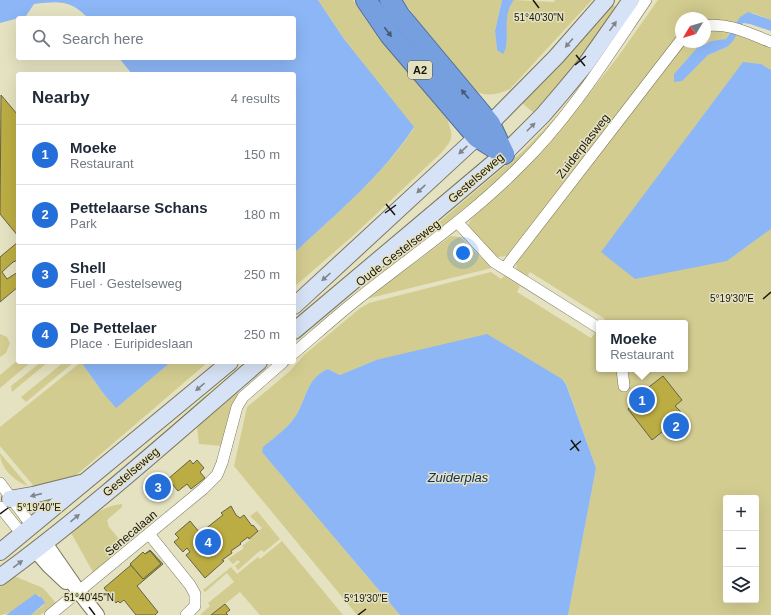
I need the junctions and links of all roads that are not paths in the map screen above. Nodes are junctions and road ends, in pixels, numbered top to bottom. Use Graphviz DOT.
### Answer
graph roads {
  1 [pos="366,0"];
  2 [pos="390,0"];
  3 [pos="606,0"];
  4 [pos="631,0"];
  5 [pos="646,0"];
  6 [pos="711,25"];
  7 [pos="771,42"];
  8 [pos="675,48"];
  9 [pos="484,130"];
  10 [pos="504,154"];
  11 [pos="458,223"];
  12 [pos="505,268"];
  13 [pos="296,304"];
  14 [pos="596,326"];
  15 [pos="296,330"];
  16 [pos="296,351"];
  17 [pos="228,364"];
  18 [pos="257,364"];
  19 [pos="281,364"];
  20 [pos="622,372"];
  21 [pos="624,386"];
  22 [pos="87,481"];
  23 [pos="0,483"];
  24 [pos="5,503"];
  25 [pos="27,530"];
  26 [pos="149,534"];
  27 [pos="40,547"];
  28 [pos="0,552"];
  29 [pos="0,577"];
  30 [pos="79,592"];
  31 [pos="50,615"];
  32 [pos="97,615"];
  33 [pos="186,615"];
  1 -- 9 [label="highway, A2, one-way"];
  9 -- 2 [label="highway, A2, one-way"];
  3 -- 9 [label="main road, one-way"];
  10 -- 4 [label="main road, Gestelseweg, one-way"];
  5 -- 11 [label="street, Oude Gestelseweg"];
  6 -- 7 [label="street"];
  8 -- 12 [label="street, Zuiderplasweg"];
  9 -- 10 [label="highway"];
  9 -- 13 [label="main road, one-way"];
  10 -- 15 [label="main road, Gestelseweg"];
  11 -- 12 [label="street"];
  11 -- 16 [label="street, Oude Gestelseweg"];
  12 -- 14 [label="street"];
  17 -- 22 [label="main road, Gestelseweg, one-way"];
  27 -- 18 [label="main road, Gestelseweg, one-way"];
  19 -- 26 [label="street, Senecalaan"];
  20 -- 21 [label="street"];
  22 -- 24 [label="main road, one-way"];
  22 -- 25 [label="main road, Gestelseweg"];
  23 -- 24 [label="street"];
  24 -- 25 [label="street"];
  25 -- 27 [label="main road"];
  25 -- 28 [label="main road, Gestelseweg"];
  26 -- 30 [label="street, Senecalaan"];
  26 -- 33 [label="street"];
  29 -- 27 [label="main road, Gestelseweg, one-way"];
  27 -- 30 [label="street"];
  30 -- 31 [label="street, Senecalaan"];
  30 -- 32 [label="street"];
}
